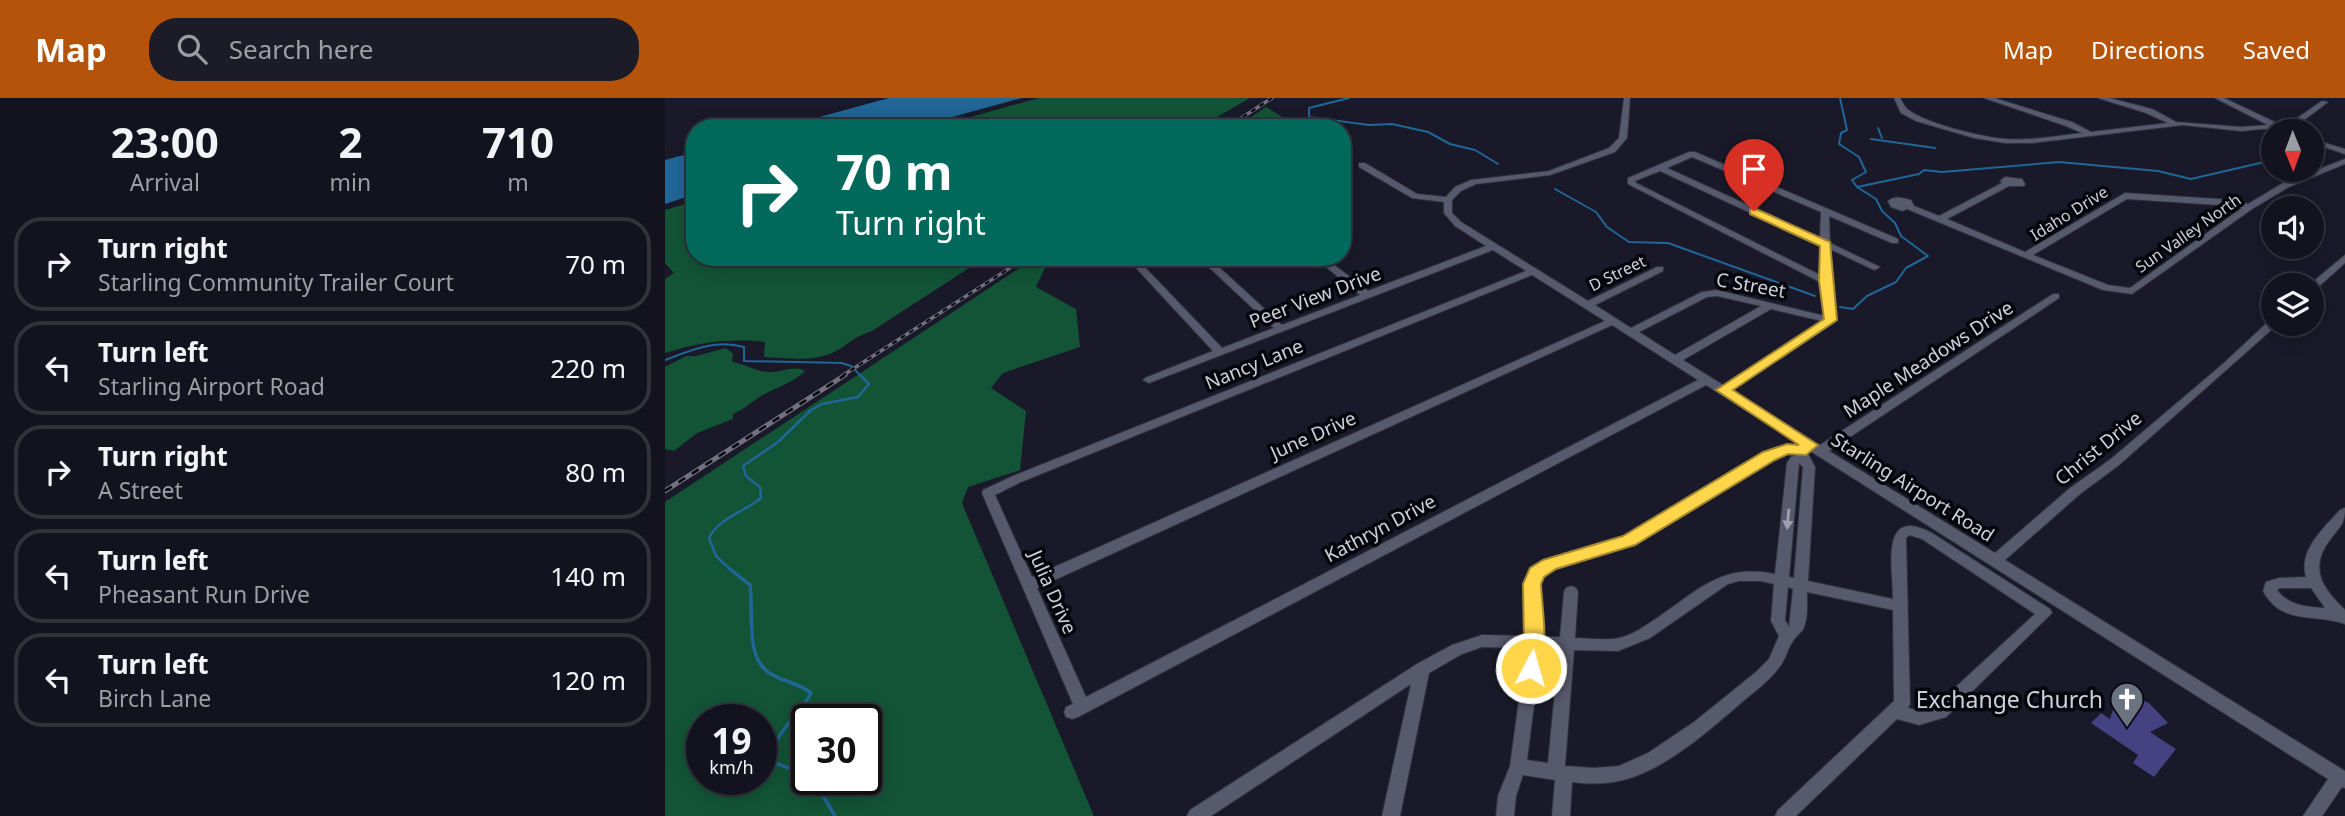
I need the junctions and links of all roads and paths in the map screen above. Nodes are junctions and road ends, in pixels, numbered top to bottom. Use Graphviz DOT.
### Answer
graph roads {
  1 [pos="1627,98"];
  2 [pos="1897,98"];
  3 [pos="2101,98"];
  4 [pos="2219,98"];
  5 [pos="2226,98"];
  6 [pos="1990,99"];
  7 [pos="2324,102"];
  8 [pos="2262,119"];
  9 [pos="2300,119"];
  10 [pos="2175,123"];
  11 [pos="2261,128"];
  12 [pos="2090,134"];
  13 [pos="2324,145"];
  14 [pos="2345,152"];
  15 [pos="2345,161"];
  16 [pos="1362,164"];
  17 [pos="1659,167"];
  18 [pos="2007,184"];
  19 [pos="1448,200"];
  20 [pos="1909,206"];
  21 [pos="2249,207"];
  22 [pos="1825,212"];
  23 [pos="1941,219"];
  24 [pos="1895,241"];
  25 [pos="1826,245"];
  26 [pos="1494,246"];
  27 [pos="2028,254"];
  28 [pos="2345,258"];
  29 [pos="1139,266"];
  30 [pos="1212,266"];
  31 [pos="1329,266"];
  32 [pos="1874,267"];
  33 [pos="1660,269"];
  34 [pos="1534,271"];
  35 [pos="2324,277"];
  36 [pos="1825,281"];
  37 [pos="1367,296"];
  38 [pos="2056,296"];
  39 [pos="1588,305"];
  40 [pos="1771,305"];
  41 [pos="1831,320"];
  42 [pos="1613,321"];
  43 [pos="1281,330"];
  44 [pos="1631,332"];
  45 [pos="2261,334"];
  46 [pos="1221,353"];
  47 [pos="1674,360"];
  48 [pos="1149,380"];
  49 [pos="1706,380"];
  50 [pos="1723,390"];
  51 [pos="1808,451"];
  52 [pos="988,493"];
  53 [pos="2345,513"];
  54 [pos="1995,561"];
  55 [pos="1782,580"];
  56 [pos="2314,582"];
  57 [pos="1801,584"];
  58 [pos="1029,585"];
  59 [pos="1571,592"];
  60 [pos="1901,606"];
  61 [pos="2343,617"];
  62 [pos="1787,636"];
  63 [pos="1534,642"];
  64 [pos="1565,644"];
  65 [pos="1422,669"];
  66 [pos="1077,709"];
  67 [pos="1896,712"];
  68 [pos="1518,766"];
  69 [pos="1560,773"];
  70 [pos="2342,778"];
  71 [pos="1196,816"];
  72 [pos="1391,816"];
  73 [pos="1505,816"];
  74 [pos="1561,816"];
  75 [pos="1784,816"];
  76 [pos="2312,816"];
  1 -- 19 [label="street"];
  2 -- 12 [label="street"];
  3 -- 10 [label="street"];
  4 -- 5 [label="street"];
  4 -- 8 [label="street"];
  6 -- 12 [label="street"];
  7 -- 9 [label="street"];
  10 -- 11 [label="street"];
  10 -- 12 [label="street"];
  13 -- 14 [label="street"];
  15 -- 21 [label="street, Sun Valley North"];
  16 -- 19 [label="street"];
  17 -- 22 [label="street"];
  17 -- 25 [label="street"];
  17 -- 36 [label="street"];
  18 -- 23 [label="street"];
  19 -- 26 [label="street, Starling Airport Road"];
  20 -- 23 [label="street"];
  21 -- 27 [label="street, Idaho Drive"];
  21 -- 27 [label="street, Sun Valley North"];
  22 -- 24 [label="street"];
  22 -- 25 [label="street"];
  23 -- 27 [label="street"];
  25 -- 32 [label="street"];
  25 -- 36 [label="street"];
  26 -- 34 [label="street, Starling Airport Road"];
  26 -- 37 [label="street, Peer View Drive"];
  28 -- 35 [label="street"];
  29 -- 46 [label="street"];
  30 -- 43 [label="street"];
  31 -- 37 [label="street"];
  33 -- 39 [label="street, D Street"];
  34 -- 39 [label="street, Starling Airport Road"];
  34 -- 52 [label="street, Nancy Lane"];
  36 -- 41 [label="street"];
  37 -- 43 [label="street, Peer View Drive"];
  38 -- 51 [label="street, Maple Meadows Drive"];
  39 -- 42 [label="street, Starling Airport Road"];
  40 -- 41 [label="street, C Street"];
  40 -- 44 [label="street, C Street"];
  40 -- 47 [label="street"];
  41 -- 50 [label="street"];
  42 -- 44 [label="street, Starling Airport Road"];
  42 -- 58 [label="street, June Drive"];
  43 -- 46 [label="street, Peer View Drive"];
  44 -- 47 [label="street, Starling Airport Road"];
  45 -- 54 [label="street, Christ Drive"];
  46 -- 48 [label="street, Peer View Drive"];
  47 -- 49 [label="street, Starling Airport Road"];
  49 -- 50 [label="street, Starling Airport Road"];
  49 -- 66 [label="street, Kathryn Drive"];
  50 -- 51 [label="street, Starling Airport Road"];
  51 -- 54 [label="street, Starling Airport Road"];
  51 -- 55 [label="street, one-way"];
  51 -- 57 [label="street"];
  51 -- 63 [label="street"];
  52 -- 58 [label="street, Julia Drive"];
  53 -- 56 [label="street"];
  54 -- 70 [label="street, Starling Airport Road"];
  55 -- 57 [label="street"];
  55 -- 62 [label="street"];
  55 -- 64 [label="street"];
  56 -- 61 [label="street"];
  56 -- 61 [label="street"];
  57 -- 60 [label="street"];
  57 -- 62 [label="street"];
  58 -- 66 [label="street, Julia Drive"];
  59 -- 64 [label="street"];
  60 -- 67 [label="street"];
  60 -- 67 [label="street"];
  62 -- 69 [label="street"];
  63 -- 64 [label="street"];
  63 -- 65 [label="street"];
  63 -- 68 [label="street"];
  64 -- 69 [label="street"];
  65 -- 71 [label="street"];
  65 -- 72 [label="street"];
  67 -- 75 [label="street"];
  68 -- 69 [label="street"];
  68 -- 73 [label="street"];
  69 -- 74 [label="street"];
  70 -- 76 [label="street"];
}
